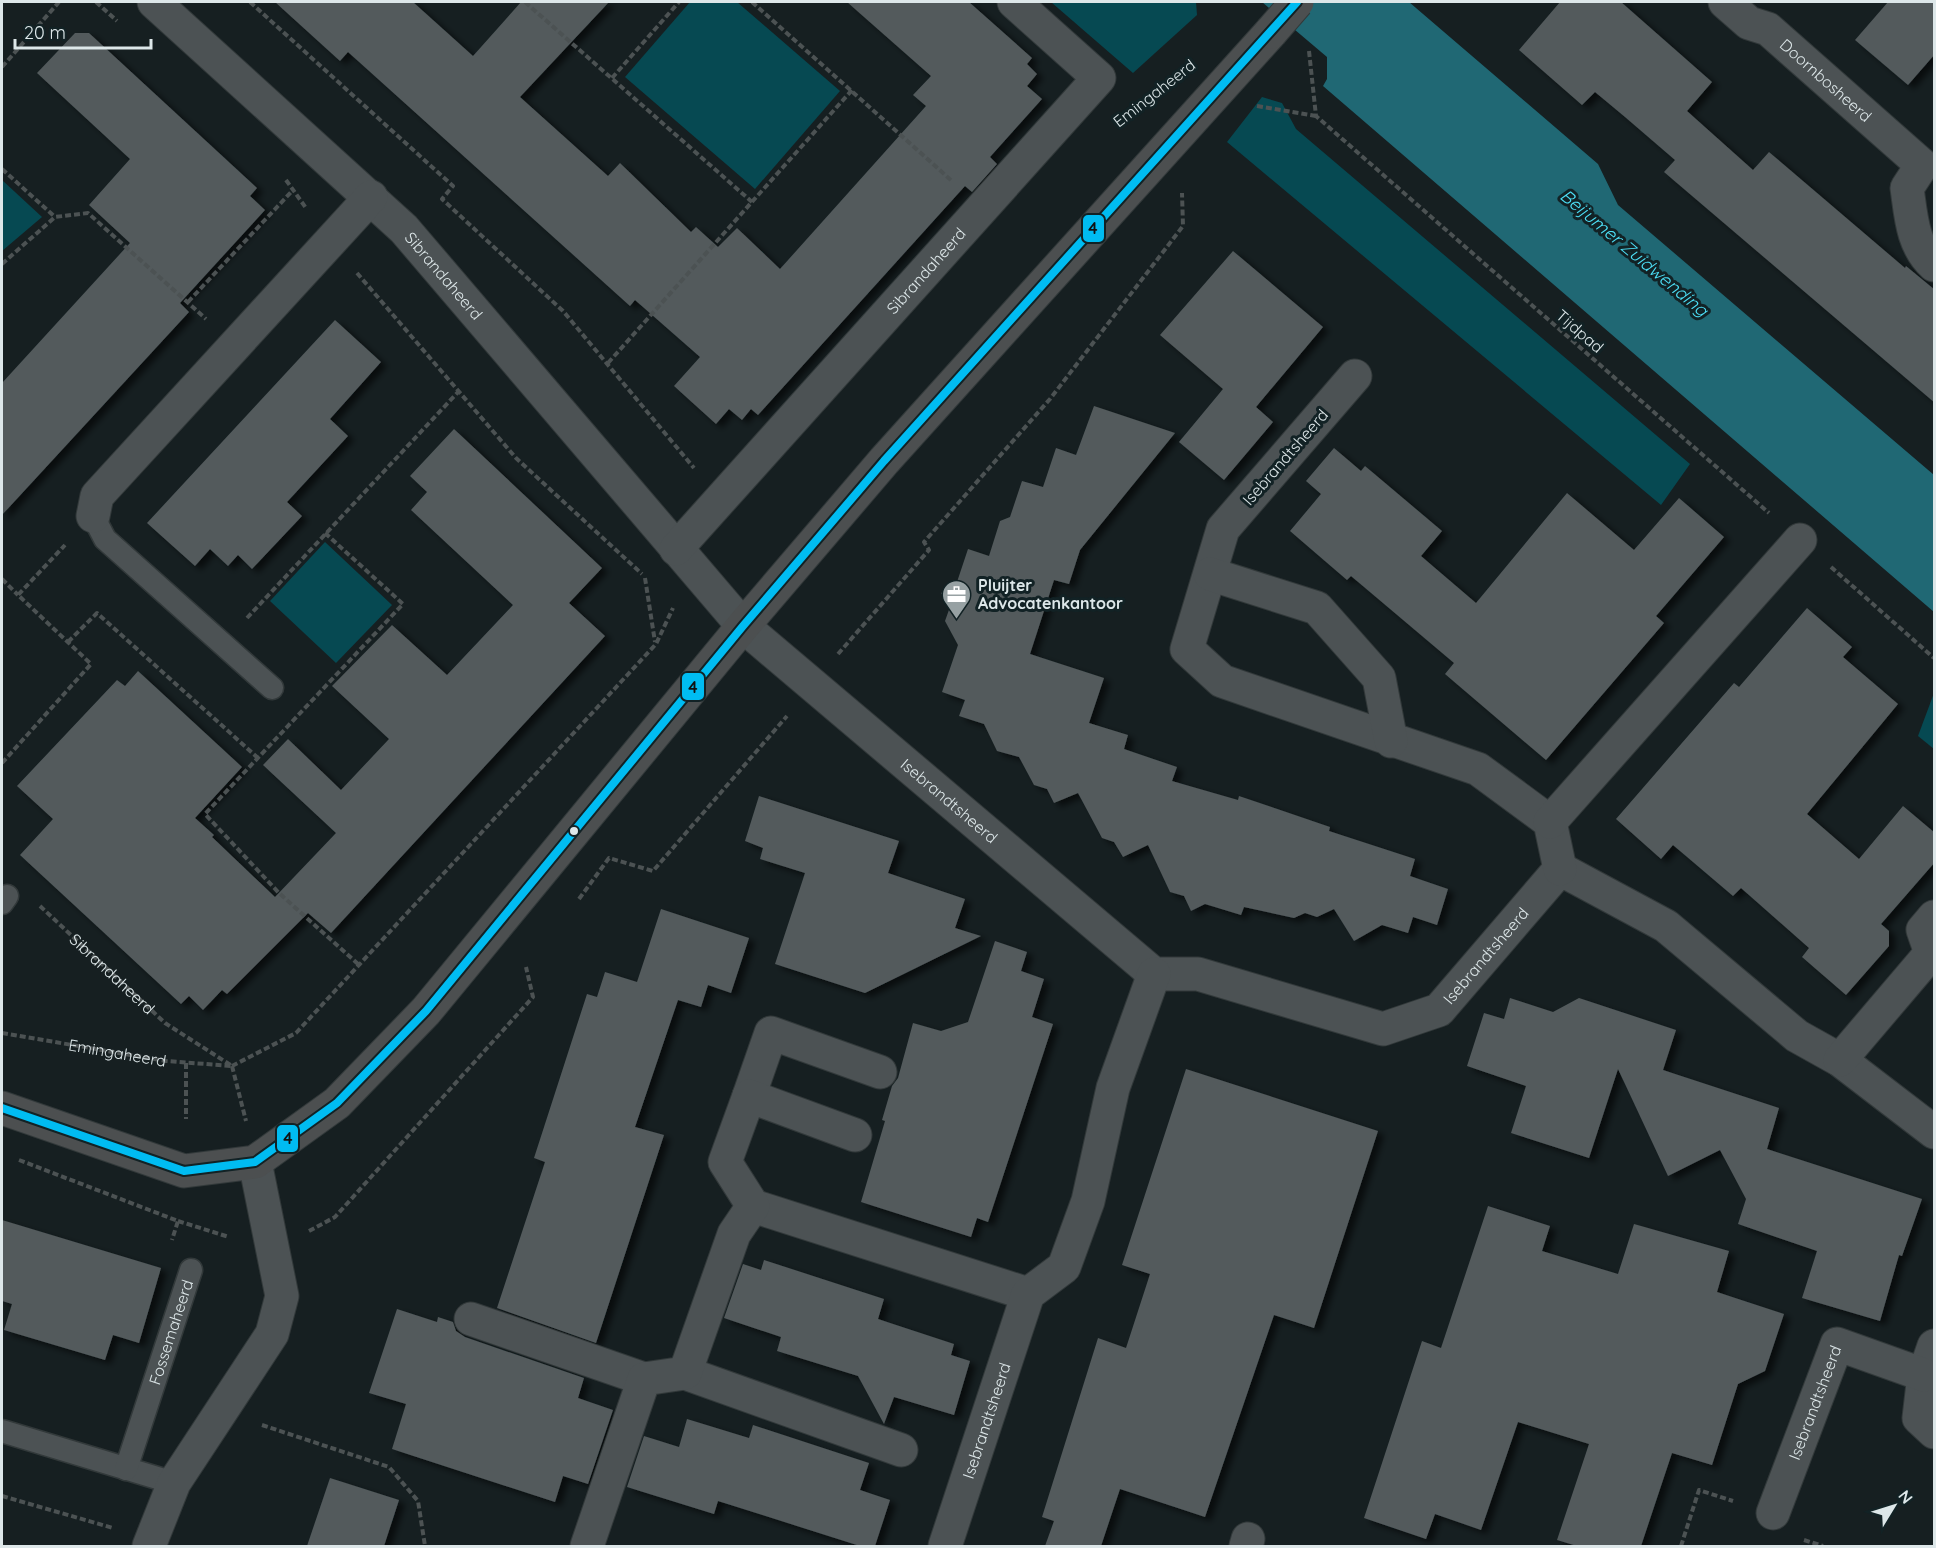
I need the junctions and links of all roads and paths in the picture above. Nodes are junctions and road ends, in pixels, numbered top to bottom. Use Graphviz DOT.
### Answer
graph roads {
  1 [pos="59,2"];
  2 [pos="96,2"];
  3 [pos="154,2"];
  4 [pos="250,2"];
  5 [pos="525,2"];
  6 [pos="678,2"];
  7 [pos="752,2"];
  8 [pos="1014,2"];
  9 [pos="1297,2"];
  10 [pos="1725,2"];
  11 [pos="122,25"];
  12 [pos="1309,47"];
  13 [pos="2,67"];
  14 [pos="612,78"];
  15 [pos="1174,78"];
  16 [pos="852,90"];
  17 [pos="1252,105"];
  18 [pos="1316,116"];
  19 [pos="1119,119"];
  20 [pos="1928,158"];
  21 [pos="2,169"];
  22 [pos="282,174"];
  23 [pos="1182,182"];
  24 [pos="293,190"];
  25 [pos="371,197"];
  26 [pos="752,202"];
  27 [pos="982,209"];
  28 [pos="55,218"];
  29 [pos="331,241"];
  30 [pos="2,264"];
  31 [pos="1935,265"];
  32 [pos="188,302"];
  33 [pos="235,346"];
  34 [pos="608,363"];
  35 [pos="1355,376"];
  36 [pos="459,391"];
  37 [pos="719,499"];
  38 [pos="93,516"];
  39 [pos="326,533"];
  40 [pos="1800,540"];
  41 [pos="684,559"];
  42 [pos="1210,574"];
  43 [pos="645,578"];
  44 [pos="2,579"];
  45 [pos="18,595"];
  46 [pos="743,626"];
  47 [pos="68,642"];
  48 [pos="223,644"];
  49 [pos="656,644"];
  50 [pos="1935,658"];
  51 [pos="813,685"];
  52 [pos="272,688"];
  53 [pos="1391,741"];
  54 [pos="258,758"];
  55 [pos="2,763"];
  56 [pos="1550,822"];
  57 [pos="1560,869"];
  58 [pos="579,899"];
  59 [pos="35,901"];
  60 [pos="1935,917"];
  61 [pos="358,965"];
  62 [pos="526,967"];
  63 [pos="1155,974"];
  64 [pos="2,1033"];
  65 [pos="1840,1060"];
  66 [pos="186,1063"];
  67 [pos="232,1066"];
  68 [pos="880,1072"];
  69 [pos="749,1096"];
  70 [pos="2,1108"];
  71 [pos="186,1119"];
  72 [pos="1935,1132"];
  73 [pos="855,1135"];
  74 [pos="13,1158"];
  75 [pos="255,1162"];
  76 [pos="753,1206"];
  77 [pos="178,1221"];
  78 [pos="308,1232"];
  79 [pos="239,1241"];
  80 [pos="191,1270"];
  81 [pos="1028,1294"];
  82 [pos="471,1319"];
  83 [pos="1929,1360"];
  84 [pos="685,1373"];
  85 [pos="644,1379"];
  86 [pos="222,1411"];
  87 [pos="2,1431"];
  88 [pos="1935,1432"];
  89 [pos="901,1450"];
  90 [pos="126,1469"];
  91 [pos="174,1483"];
  92 [pos="2,1496"];
  93 [pos="1757,1509"];
  94 [pos="150,1543"];
  95 [pos="425,1546"];
  96 [pos="587,1546"];
  97 [pos="945,1546"];
  98 [pos="1681,1546"];
  1 -- 13 [label="path"];
  2 -- 11 [label="path"];
  3 -- 25 [label="street, Sibrandaheerd"];
  4 -- 34 [label="path"];
  5 -- 14 [label="path"];
  6 -- 14 [label="path"];
  7 -- 16 [label="path"];
  8 -- 27 [label="street, Sibrandaheerd"];
  9 -- 46 [label="street, bridge"];
  10 -- 20 [label="street, Doornbosheerd"];
  12 -- 18 [label="path"];
  14 -- 26 [label="path"];
  15 -- 19 [label="path, Emingaheerd"];
  16 -- 26 [label="path"];
  16 -- 27 [label="path"];
  17 -- 18 [label="path"];
  18 -- 40 [label="path, Tijdpad"];
  20 -- 31 [label="street, Doornbosheerd"];
  21 -- 28 [label="path"];
  22 -- 24 [label="path"];
  23 -- 51 [label="path"];
  24 -- 29 [label="path"];
  24 -- 32 [label="path"];
  25 -- 29 [label="street"];
  25 -- 41 [label="street, Sibrandaheerd"];
  26 -- 34 [label="path"];
  27 -- 37 [label="street, Sibrandaheerd"];
  28 -- 30 [label="path"];
  28 -- 32 [label="path"];
  29 -- 33 [label="street"];
  29 -- 36 [label="path"];
  32 -- 33 [label="path"];
  33 -- 38 [label="street"];
  34 -- 37 [label="path"];
  35 -- 42 [label="street, Isebrandtsheerd"];
  36 -- 39 [label="path"];
  36 -- 43 [label="path"];
  37 -- 41 [label="street, Sibrandaheerd"];
  38 -- 45 [label="path"];
  38 -- 48 [label="lane"];
  39 -- 48 [label="path"];
  39 -- 54 [label="path"];
  40 -- 50 [label="path, Tijdpad"];
  40 -- 56 [label="street"];
  41 -- 43 [label="path"];
  41 -- 46 [label="street, Sibrandaheerd"];
  41 -- 49 [label="path"];
  42 -- 53 [label="street"];
  42 -- 53 [label="street, Isebrandtsheerd"];
  43 -- 49 [label="path"];
  44 -- 45 [label="path"];
  45 -- 47 [label="path"];
  46 -- 51 [label="street, Isebrandtsheerd"];
  46 -- 75 [label="street"];
  47 -- 54 [label="path"];
  47 -- 55 [label="path"];
  48 -- 52 [label="lane"];
  49 -- 61 [label="path"];
  51 -- 58 [label="path"];
  51 -- 63 [label="street, Isebrandtsheerd"];
  53 -- 56 [label="street, Isebrandtsheerd"];
  54 -- 61 [label="path"];
  56 -- 57 [label="street"];
  57 -- 63 [label="street, Isebrandtsheerd"];
  57 -- 65 [label="street"];
  59 -- 67 [label="path, Sibrandaheerd"];
  60 -- 65 [label="street"];
  61 -- 67 [label="path"];
  62 -- 78 [label="path"];
  63 -- 81 [label="street"];
  64 -- 66 [label="path, Emingaheerd"];
  65 -- 72 [label="street"];
  66 -- 67 [label="path, Emingaheerd"];
  66 -- 71 [label="path"];
  67 -- 75 [label="path"];
  68 -- 69 [label="street"];
  69 -- 73 [label="street"];
  69 -- 76 [label="street"];
  70 -- 75 [label="street"];
  74 -- 77 [label="path"];
  75 -- 86 [label="street"];
  76 -- 81 [label="street"];
  76 -- 84 [label="street"];
  77 -- 79 [label="path"];
  77 -- 80 [label="path, Fossemaheerd"];
  80 -- 90 [label="lane, Fossemaheerd"];
  81 -- 97 [label="street, Isebrandtsheerd"];
  82 -- 85 [label="street"];
  83 -- 88 [label="street, Isebrandtsheerd"];
  83 -- 93 [label="street, Isebrandtsheerd"];
  84 -- 85 [label="street"];
  84 -- 89 [label="street"];
  85 -- 96 [label="street"];
  86 -- 91 [label="street"];
  86 -- 95 [label="path"];
  87 -- 90 [label="lane"];
  90 -- 91 [label="lane"];
  91 -- 94 [label="street"];
  92 -- 94 [label="path"];
  93 -- 98 [label="path"];
}
